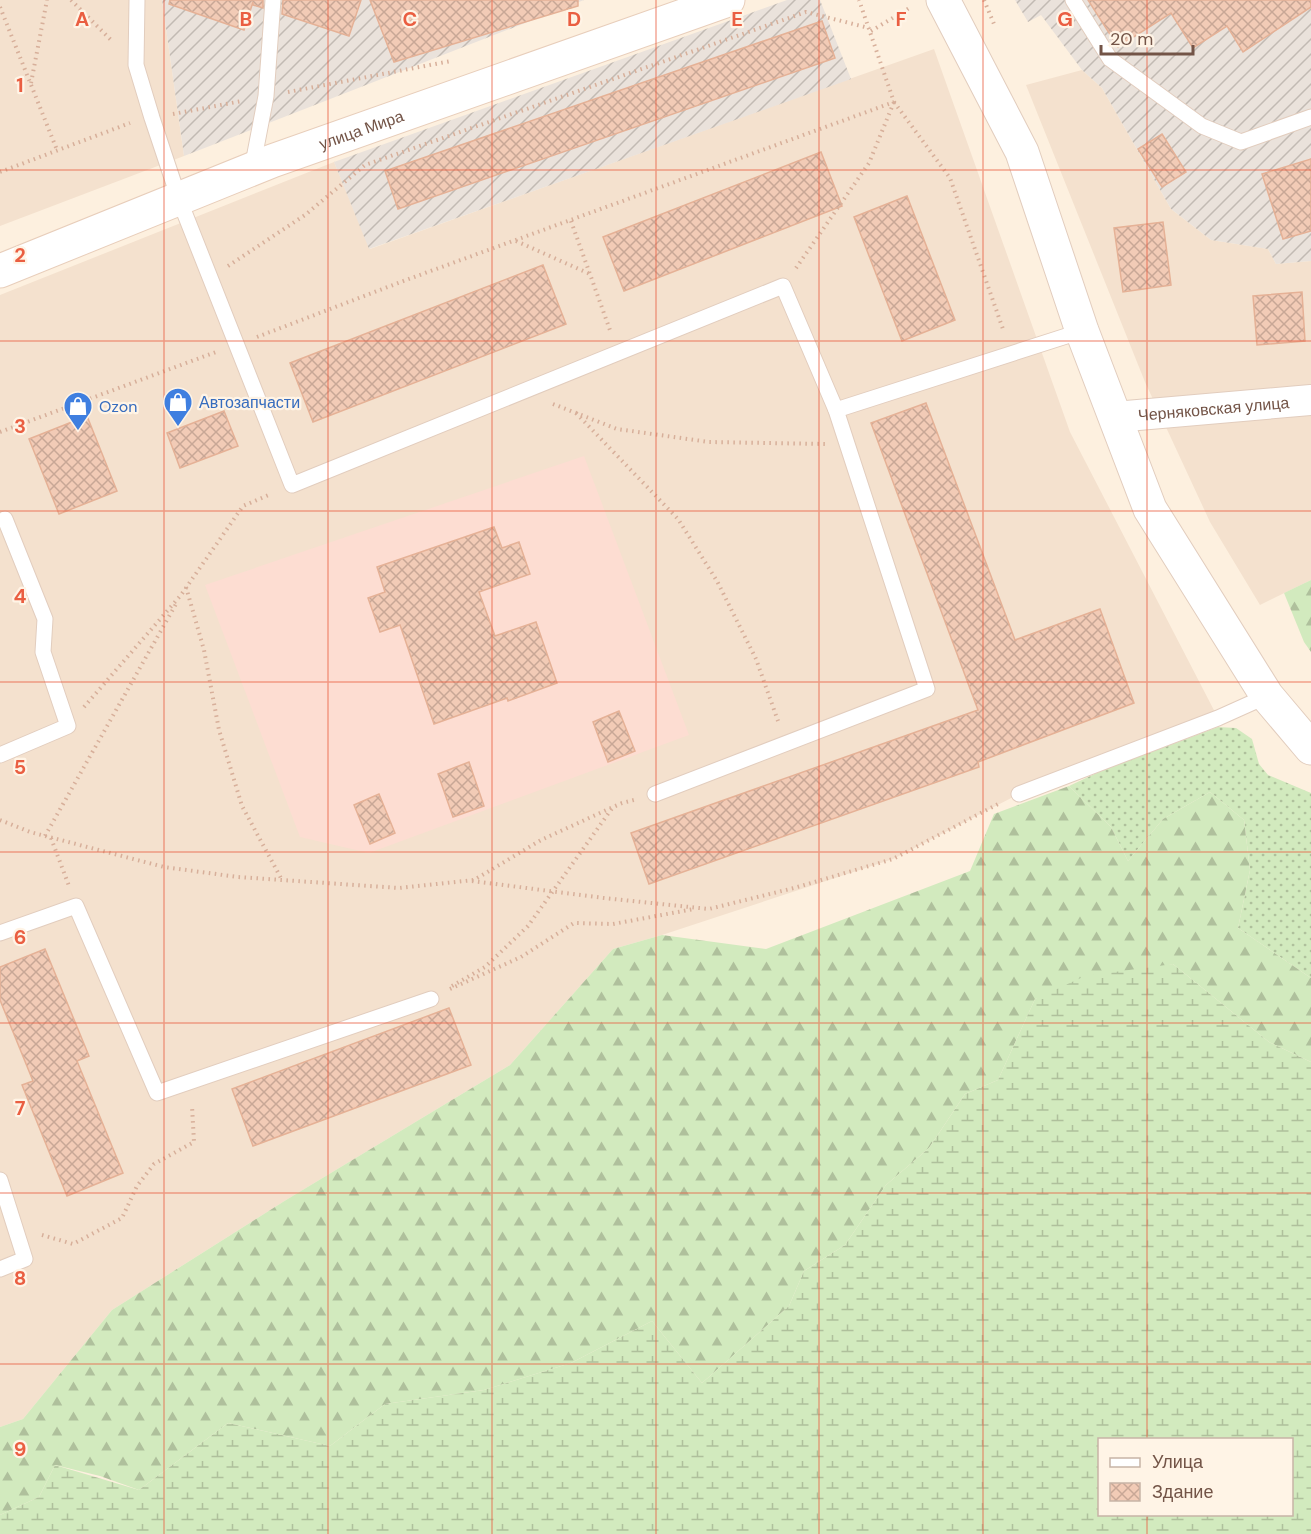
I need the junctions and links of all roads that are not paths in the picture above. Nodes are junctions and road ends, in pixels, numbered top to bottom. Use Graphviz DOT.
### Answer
graph roads {
  1 [pos="273,0"];
  2 [pos="728,0"];
  3 [pos="1073,0"];
  4 [pos="929,2"];
  5 [pos="139,3"];
  6 [pos="1311,117"];
  7 [pos="252,170"];
  8 [pos="178,199"];
  9 [pos="0,270"];
  10 [pos="1082,331"];
  11 [pos="1311,400"];
  12 [pos="836,410"];
  13 [pos="1115,417"];
  14 [pos="5,519"];
  15 [pos="1267,696"];
  16 [pos="1311,748"];
  17 [pos="0,755"];
  18 [pos="655,794"];
  19 [pos="1019,794"];
  20 [pos="0,933"];
  21 [pos="430,999"];
  22 [pos="0,1180"];
  23 [pos="0,1269"];
  1 -- 7 [label="lane"];
  2 -- 7 [label="street, улица Мира"];
  3 -- 6 [label="lane"];
  4 -- 10 [label="street"];
  5 -- 8 [label="lane"];
  7 -- 8 [label="street, улица Мира"];
  8 -- 9 [label="street, улица Мира"];
  8 -- 12 [label="lane"];
  10 -- 12 [label="lane"];
  10 -- 13 [label="street"];
  11 -- 13 [label="street, Черняковская улица"];
  12 -- 18 [label="lane"];
  13 -- 15 [label="street"];
  14 -- 17 [label="lane"];
  15 -- 16 [label="street"];
  15 -- 19 [label="lane"];
  20 -- 21 [label="lane"];
  22 -- 23 [label="lane"];
}
